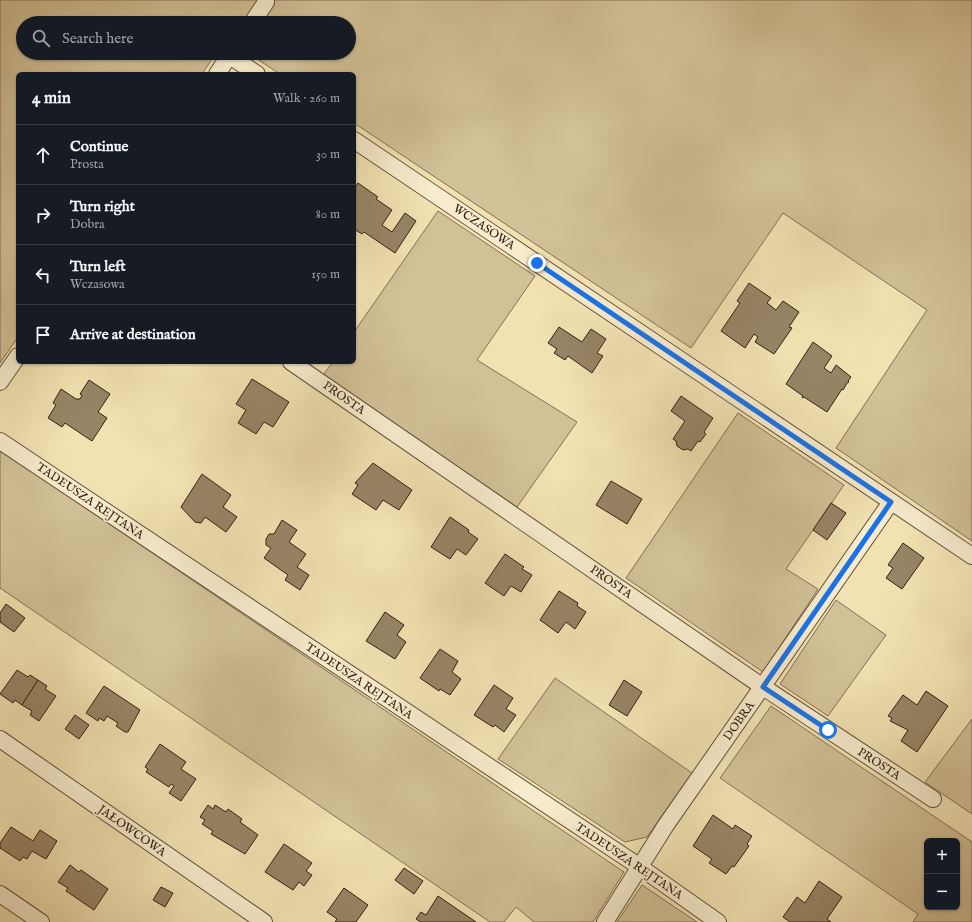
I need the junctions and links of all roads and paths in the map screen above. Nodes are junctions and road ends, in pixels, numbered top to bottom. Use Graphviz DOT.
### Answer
graph roads {
  1 [pos="266,2"];
  2 [pos="257,16"];
  3 [pos="226,60"];
  4 [pos="238,60"];
  5 [pos="218,72"];
  6 [pos="254,72"];
  7 [pos="356,141"];
  8 [pos="16,359"];
  9 [pos="294,364"];
  10 [pos="0,382"];
  11 [pos="0,441"];
  12 [pos="891,502"];
  13 [pos="972,556"];
  14 [pos="763,687"];
  15 [pos="0,739"];
  16 [pos="933,799"];
  17 [pos="640,868"];
  18 [pos="0,894"];
  19 [pos="41,922"];
  20 [pos="264,922"];
  21 [pos="605,922"];
  22 [pos="718,922"];
  1 -- 2 [label="street"];
  3 -- 5 [label="street"];
  4 -- 6 [label="street"];
  7 -- 12 [label="street, WCZASOWA"];
  8 -- 10 [label="street"];
  9 -- 14 [label="street, PROSTA"];
  11 -- 17 [label="street, TADEUSZA REJTANA"];
  12 -- 13 [label="street, WCZASOWA"];
  12 -- 14 [label="street, DOBRA"];
  14 -- 16 [label="street, PROSTA"];
  14 -- 17 [label="street, DOBRA"];
  15 -- 20 [label="street, JAŁOWCOWA"];
  17 -- 21 [label="street, DOBRA"];
  17 -- 22 [label="street, TADEUSZA REJTANA"];
  18 -- 19 [label="street"];
}
